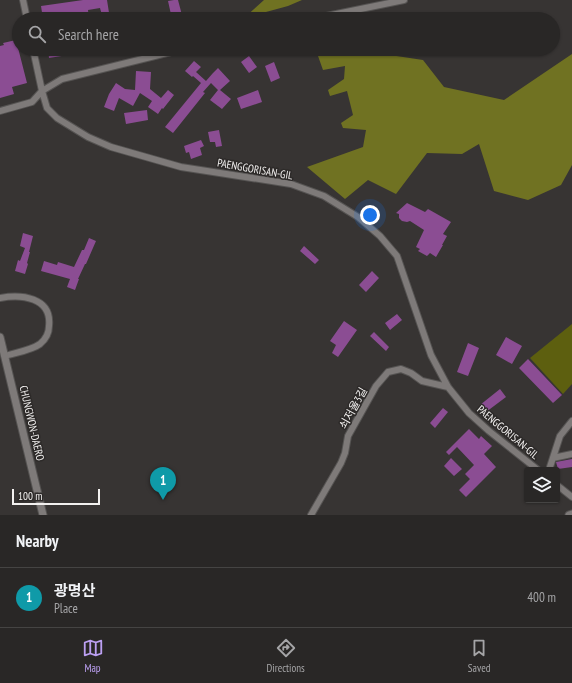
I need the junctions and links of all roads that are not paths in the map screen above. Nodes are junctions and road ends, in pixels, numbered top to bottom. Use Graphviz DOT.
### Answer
graph roads {
  1 [pos="23,0"];
  2 [pos="404,0"];
  3 [pos="26,12"];
  4 [pos="346,12"];
  5 [pos="34,56"];
  6 [pos="155,56"];
  7 [pos="42,91"];
  8 [pos="0,111"];
  9 [pos="1,297"];
  10 [pos="0,337"];
  11 [pos="5,356"];
  12 [pos="448,387"];
  13 [pos="572,421"];
  14 [pos="572,454"];
  15 [pos="553,458"];
  16 [pos="534,467"];
  17 [pos="551,467"];
  18 [pos="560,487"];
  19 [pos="572,497"];
  20 [pos="43,515"];
  21 [pos="311,515"];
  1 -- 3 [label="street"];
  2 -- 4 [label="street"];
  5 -- 7 [label="street, PAENGGORISAN-GIL"];
  6 -- 7 [label="street"];
  7 -- 8 [label="street"];
  7 -- 12 [label="street, PAENGGORISAN-GIL"];
  9 -- 11 [label="street"];
  10 -- 11 [label="street, CHUNGWON-DAERO"];
  11 -- 20 [label="street, CHUNGWON-DAERO"];
  12 -- 16 [label="street, PAENGGORISAN-GIL"];
  12 -- 21 [label="street, 쇠저울3길"];
  13 -- 15 [label="street"];
  14 -- 15 [label="street"];
  15 -- 17 [label="street"];
  18 -- 19 [label="street"];
}
